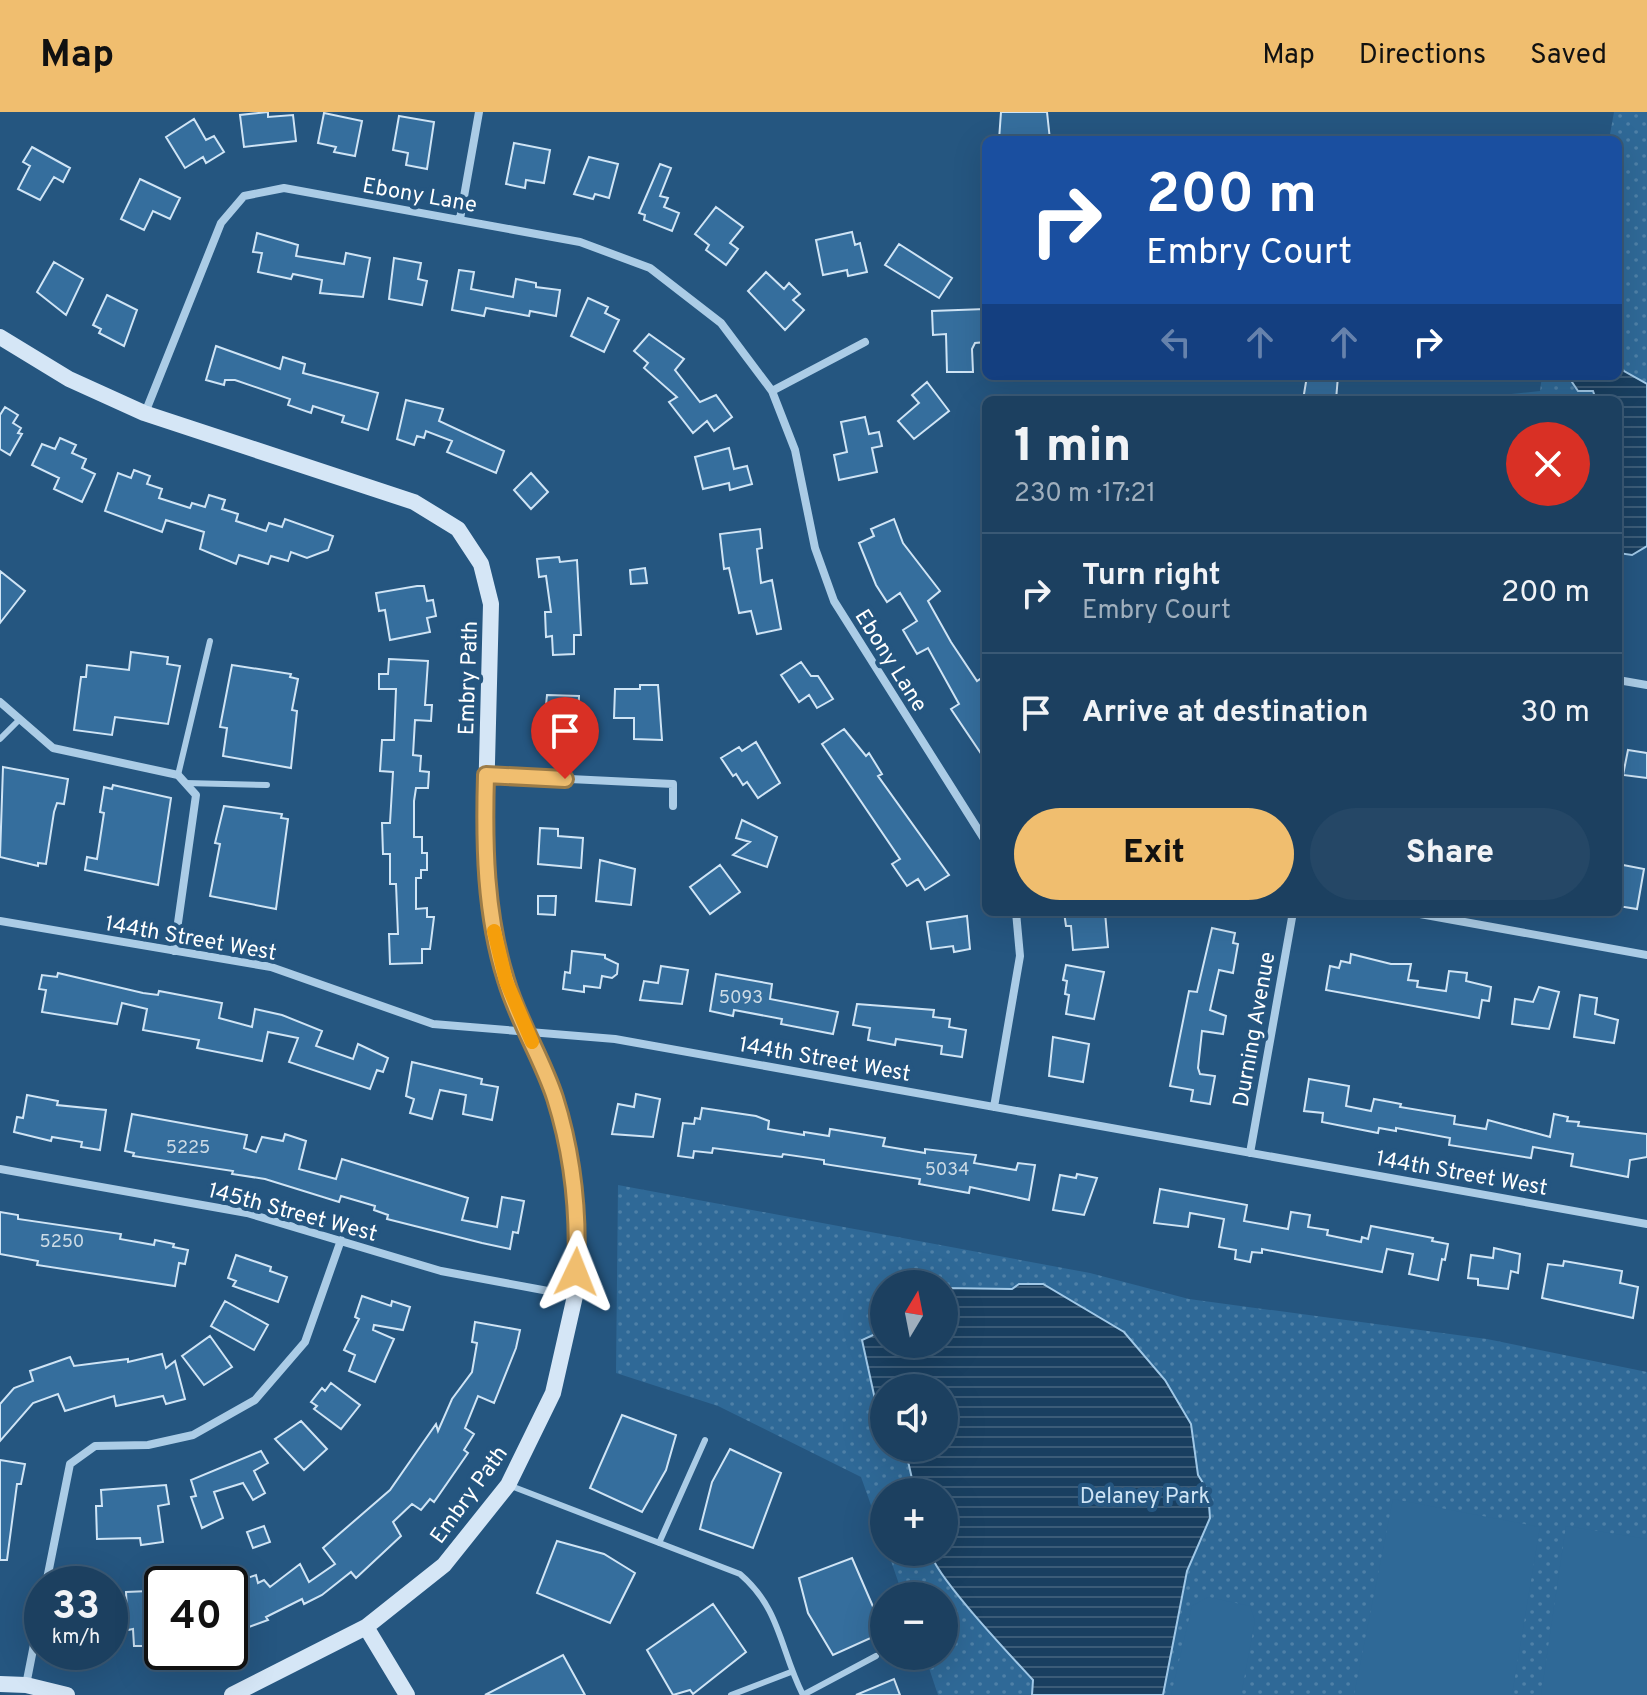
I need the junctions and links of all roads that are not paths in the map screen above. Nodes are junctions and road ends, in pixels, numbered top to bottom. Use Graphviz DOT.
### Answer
graph roads {
  1 [pos="479,112"];
  2 [pos="460,219"];
  3 [pos="0,337"];
  4 [pos="865,342"];
  5 [pos="772,391"];
  6 [pos="144,413"];
  7 [pos="210,641"];
  8 [pos="1622,681"];
  9 [pos="1647,685"];
  10 [pos="0,702"];
  11 [pos="20,719"];
  12 [pos="0,739"];
  13 [pos="178,775"];
  14 [pos="486,775"];
  15 [pos="185,783"];
  16 [pos="267,785"];
  17 [pos="673,806"];
  18 [pos="982,836"];
  19 [pos="1016,916"];
  20 [pos="1292,916"];
  21 [pos="1431,916"];
  22 [pos="0,921"];
  23 [pos="174,951"];
  24 [pos="1647,955"];
  25 [pos="528,1034"];
  26 [pos="994,1107"];
  27 [pos="1250,1153"];
  28 [pos="0,1169"];
  29 [pos="1647,1224"];
  30 [pos="341,1240"];
  31 [pos="575,1296"];
  32 [pos="705,1440"];
  33 [pos="508,1485"];
  34 [pos="659,1543"];
  35 [pos="50,1566"];
  36 [pos="366,1627"];
  37 [pos="870,1659"];
  38 [pos="29,1670"];
  39 [pos="791,1672"];
  40 [pos="0,1684"];
  41 [pos="26,1685"];
  42 [pos="67,1695"];
  43 [pos="232,1695"];
  44 [pos="407,1695"];
  45 [pos="731,1695"];
  46 [pos="803,1695"];
  1 -- 2 [label="street"];
  2 -- 5 [label="street, Ebony Lane"];
  2 -- 6 [label="street, Ebony Lane"];
  3 -- 6 [label="street, Embry Path"];
  4 -- 5 [label="street"];
  5 -- 18 [label="street, Ebony Lane"];
  6 -- 14 [label="street, Embry Path"];
  7 -- 13 [label="lane"];
  8 -- 9 [label="street"];
  10 -- 11 [label="street"];
  11 -- 12 [label="lane"];
  11 -- 13 [label="street"];
  13 -- 15 [label="street"];
  14 -- 17 [label="street"];
  14 -- 25 [label="street, Embry Path"];
  15 -- 16 [label="lane"];
  15 -- 23 [label="street"];
  19 -- 26 [label="street"];
  20 -- 27 [label="street, Durning Avenue"];
  21 -- 24 [label="street"];
  22 -- 23 [label="street, 144th Street West"];
  23 -- 25 [label="street, 144th Street West"];
  25 -- 26 [label="street, 144th Street West"];
  25 -- 31 [label="street, Embry Path"];
  26 -- 27 [label="street, 144th Street West"];
  27 -- 29 [label="street, 144th Street West"];
  28 -- 30 [label="street, 145th Street West"];
  30 -- 31 [label="street, 145th Street West"];
  30 -- 35 [label="street"];
  31 -- 33 [label="street, Embry Path"];
  32 -- 34 [label="lane"];
  33 -- 34 [label="lane"];
  33 -- 36 [label="street, Embry Path"];
  34 -- 39 [label="lane"];
  36 -- 43 [label="street, Embry Path"];
  36 -- 44 [label="street"];
  37 -- 46 [label="lane"];
  38 -- 41 [label="street"];
  39 -- 45 [label="lane"];
  39 -- 46 [label="lane"];
  40 -- 41 [label="street"];
  41 -- 42 [label="street"];
}
